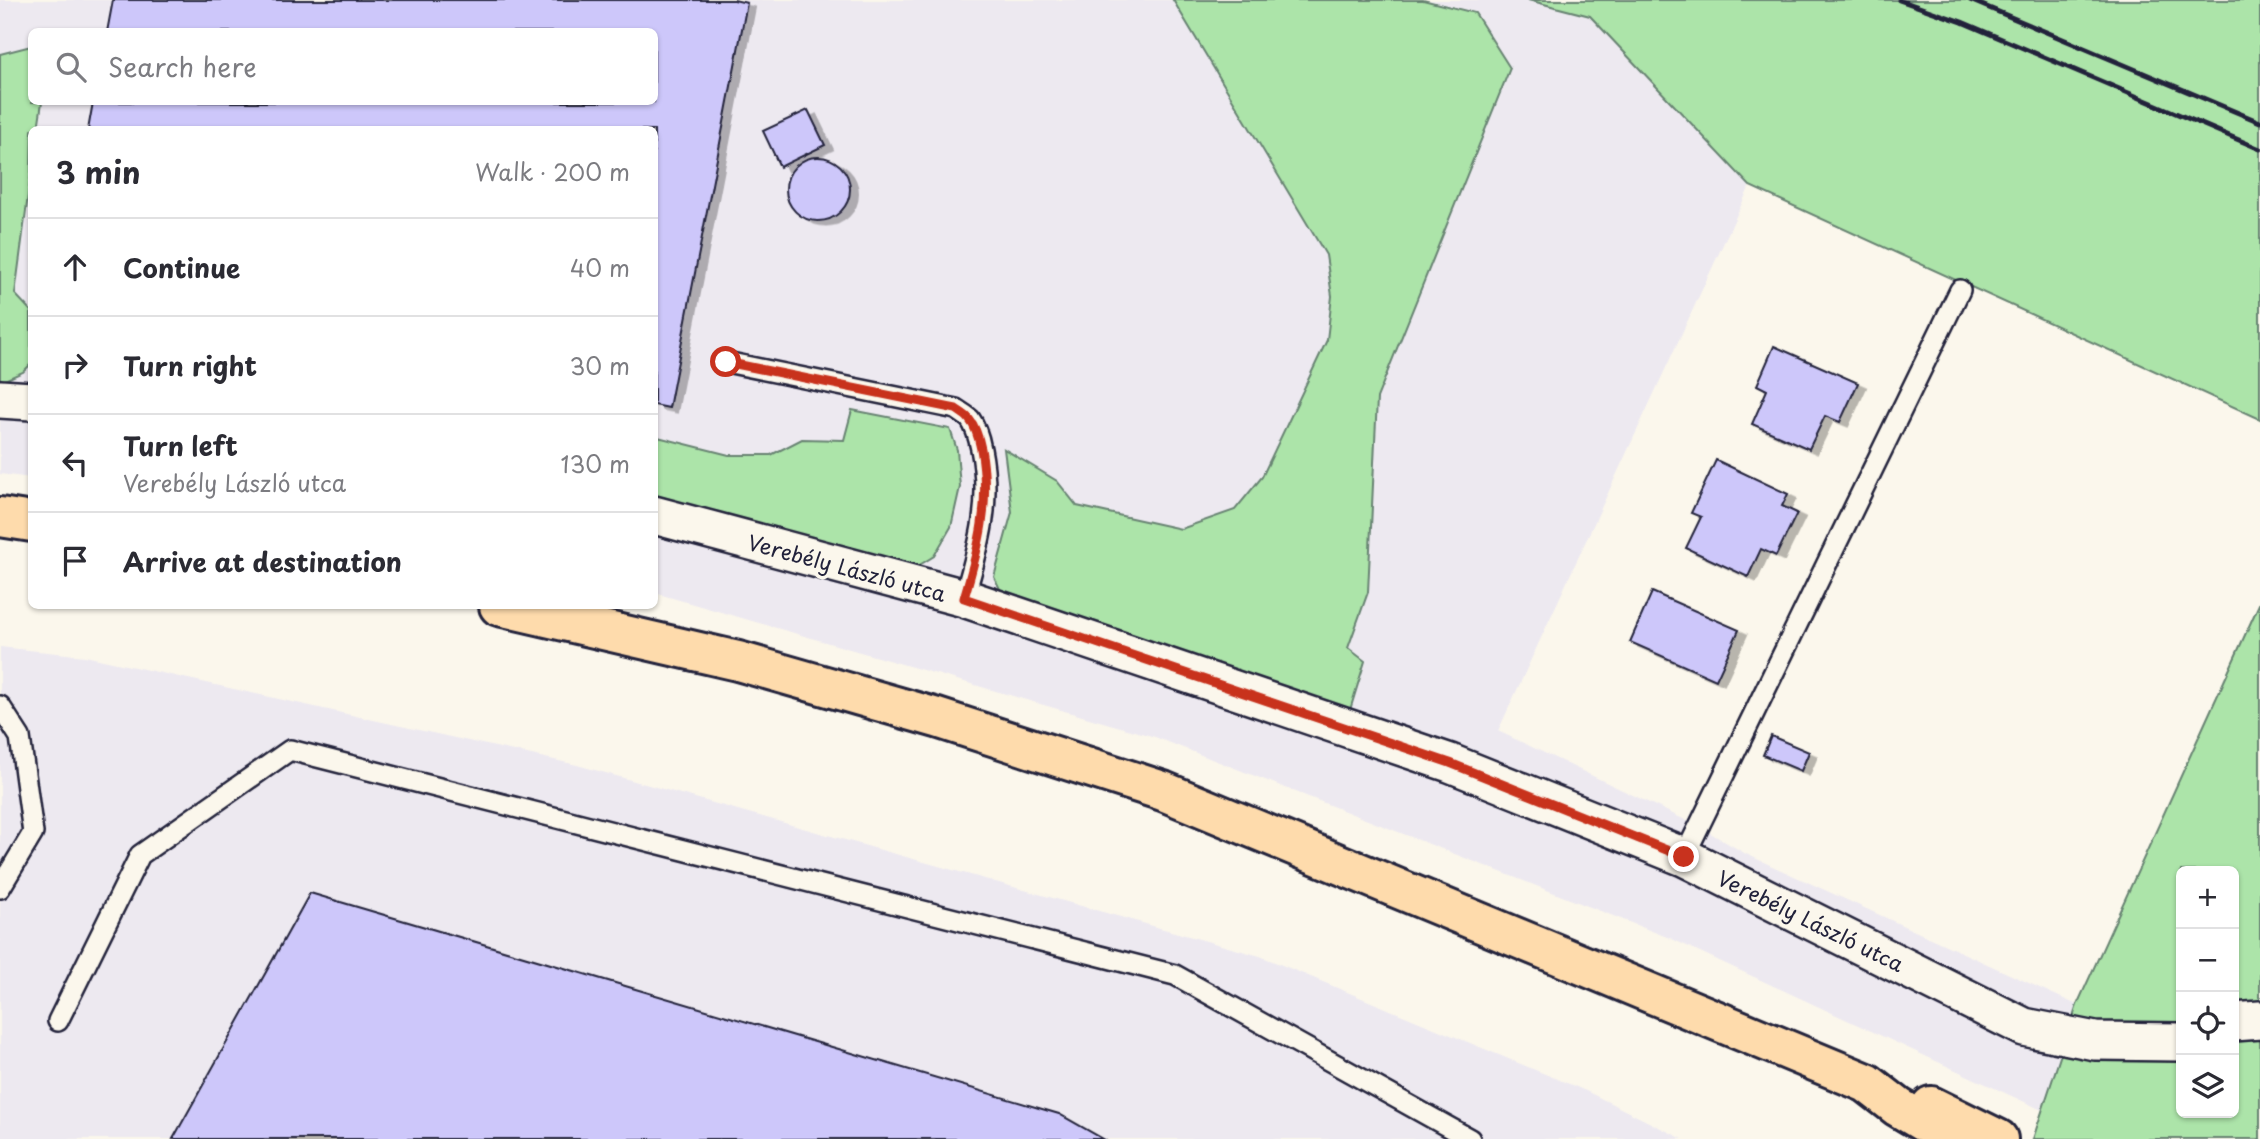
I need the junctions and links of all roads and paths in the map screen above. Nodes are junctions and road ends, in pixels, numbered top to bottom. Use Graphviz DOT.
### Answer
graph roads {
  1 [pos="1960,290"];
  2 [pos="726,362"];
  3 [pos="0,399"];
  4 [pos="28,401"];
  5 [pos="658,516"];
  6 [pos="0,517"];
  7 [pos="28,521"];
  8 [pos="964,598"];
  9 [pos="512,609"];
  10 [pos="0,706"];
  11 [pos="1684,857"];
  12 [pos="0,888"];
  13 [pos="2260,1020"];
  14 [pos="58,1021"];
  15 [pos="2239,1022"];
  16 [pos="2176,1041"];
  17 [pos="2239,1044"];
  18 [pos="2260,1045"];
  19 [pos="1867,1083"];
  20 [pos="1470,1139"];
  21 [pos="1952,1139"];
  22 [pos="1998,1139"];
  1 -- 11 [label="lane"];
  2 -- 8 [label="lane"];
  3 -- 4 [label="street"];
  5 -- 8 [label="street, Verebély László utca"];
  6 -- 7 [label="main road"];
  8 -- 11 [label="street, Verebély László utca"];
  9 -- 19 [label="main road"];
  10 -- 12 [label="lane"];
  11 -- 16 [label="street, Verebély László utca"];
  13 -- 15 [label="street"];
  14 -- 20 [label="lane"];
  17 -- 18 [label="street"];
  19 -- 21 [label="main road"];
  19 -- 22 [label="main road"];
}
